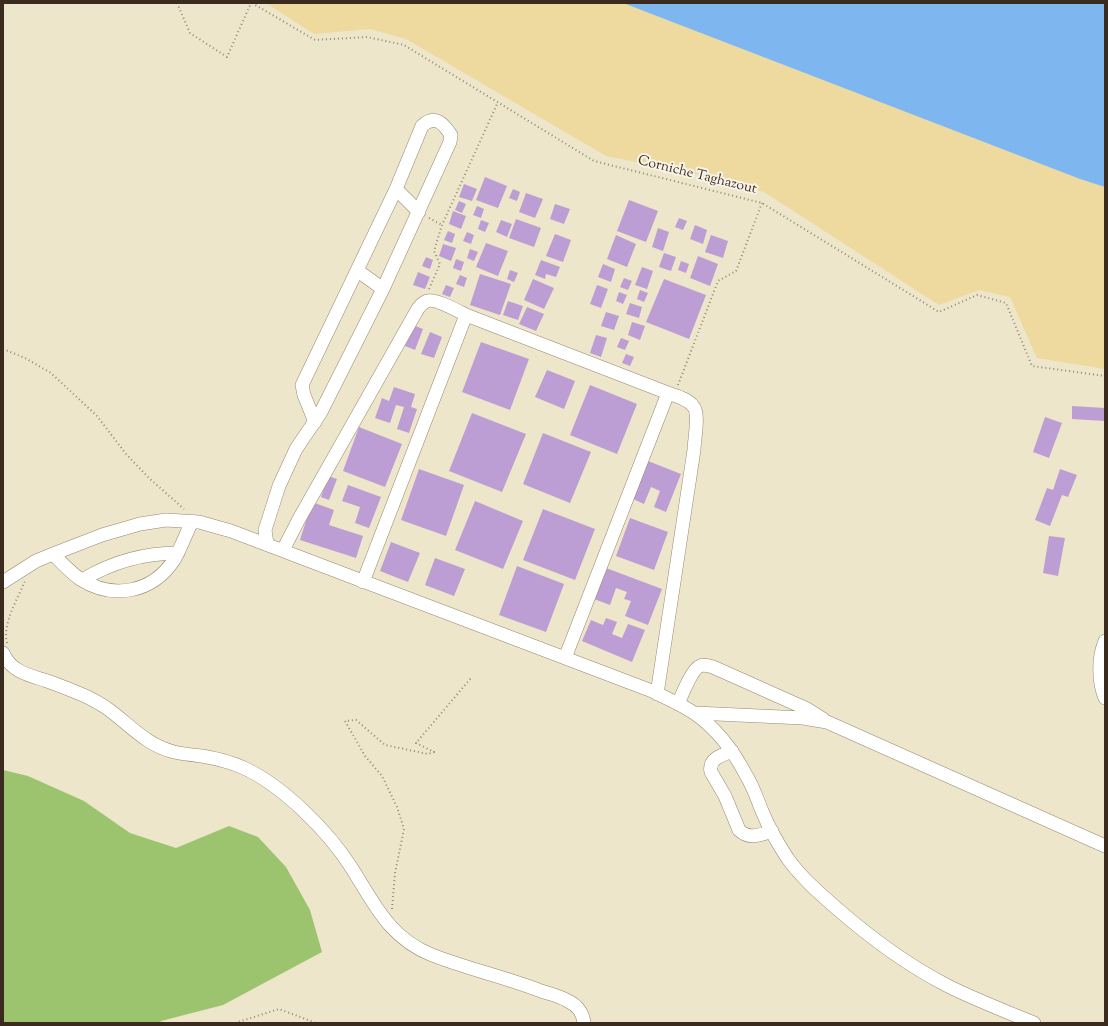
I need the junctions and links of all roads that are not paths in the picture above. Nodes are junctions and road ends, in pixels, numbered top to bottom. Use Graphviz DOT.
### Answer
graph roads {
  1 [pos="396,189"];
  2 [pos="419,212"];
  3 [pos="358,271"];
  4 [pos="383,289"];
  5 [pos="466,315"];
  6 [pos="671,394"];
  7 [pos="315,422"];
  8 [pos="196,521"];
  9 [pos="267,544"];
  10 [pos="283,550"];
  11 [pos="178,553"];
  12 [pos="53,554"];
  13 [pos="36,562"];
  14 [pos="82,580"];
  15 [pos="3,582"];
  16 [pos="363,582"];
  17 [pos="3,591"];
  18 [pos="1105,640"];
  19 [pos="4,656"];
  20 [pos="565,658"];
  21 [pos="657,694"];
  22 [pos="1105,698"];
  23 [pos="678,704"];
  24 [pos="695,713"];
  25 [pos="827,722"];
  26 [pos="732,751"];
  27 [pos="772,831"];
  28 [pos="1105,846"];
  29 [pos="584,1023"];
  30 [pos="1034,1023"];
  1 -- 2 [label="street"];
  1 -- 2 [label="street"];
  1 -- 3 [label="street"];
  2 -- 4 [label="street"];
  3 -- 4 [label="street"];
  3 -- 7 [label="street"];
  4 -- 7 [label="street"];
  5 -- 6 [label="street"];
  5 -- 10 [label="street"];
  5 -- 16 [label="street"];
  6 -- 20 [label="street"];
  6 -- 21 [label="street"];
  7 -- 9 [label="street"];
  8 -- 9 [label="street"];
  8 -- 11 [label="street"];
  8 -- 12 [label="street"];
  9 -- 10 [label="street"];
  10 -- 16 [label="street"];
  11 -- 14 [label="street"];
  11 -- 14 [label="street"];
  12 -- 13 [label="street"];
  12 -- 14 [label="street"];
  13 -- 15 [label="street"];
  13 -- 17 [label="street"];
  16 -- 20 [label="street"];
  18 -- 22 [label="street"];
  19 -- 29 [label="street"];
  20 -- 21 [label="street"];
  21 -- 23 [label="street"];
  23 -- 24 [label="street"];
  23 -- 25 [label="street"];
  24 -- 25 [label="street"];
  24 -- 26 [label="street"];
  25 -- 28 [label="street"];
  26 -- 27 [label="street"];
  26 -- 27 [label="street"];
  27 -- 30 [label="street"];
}
